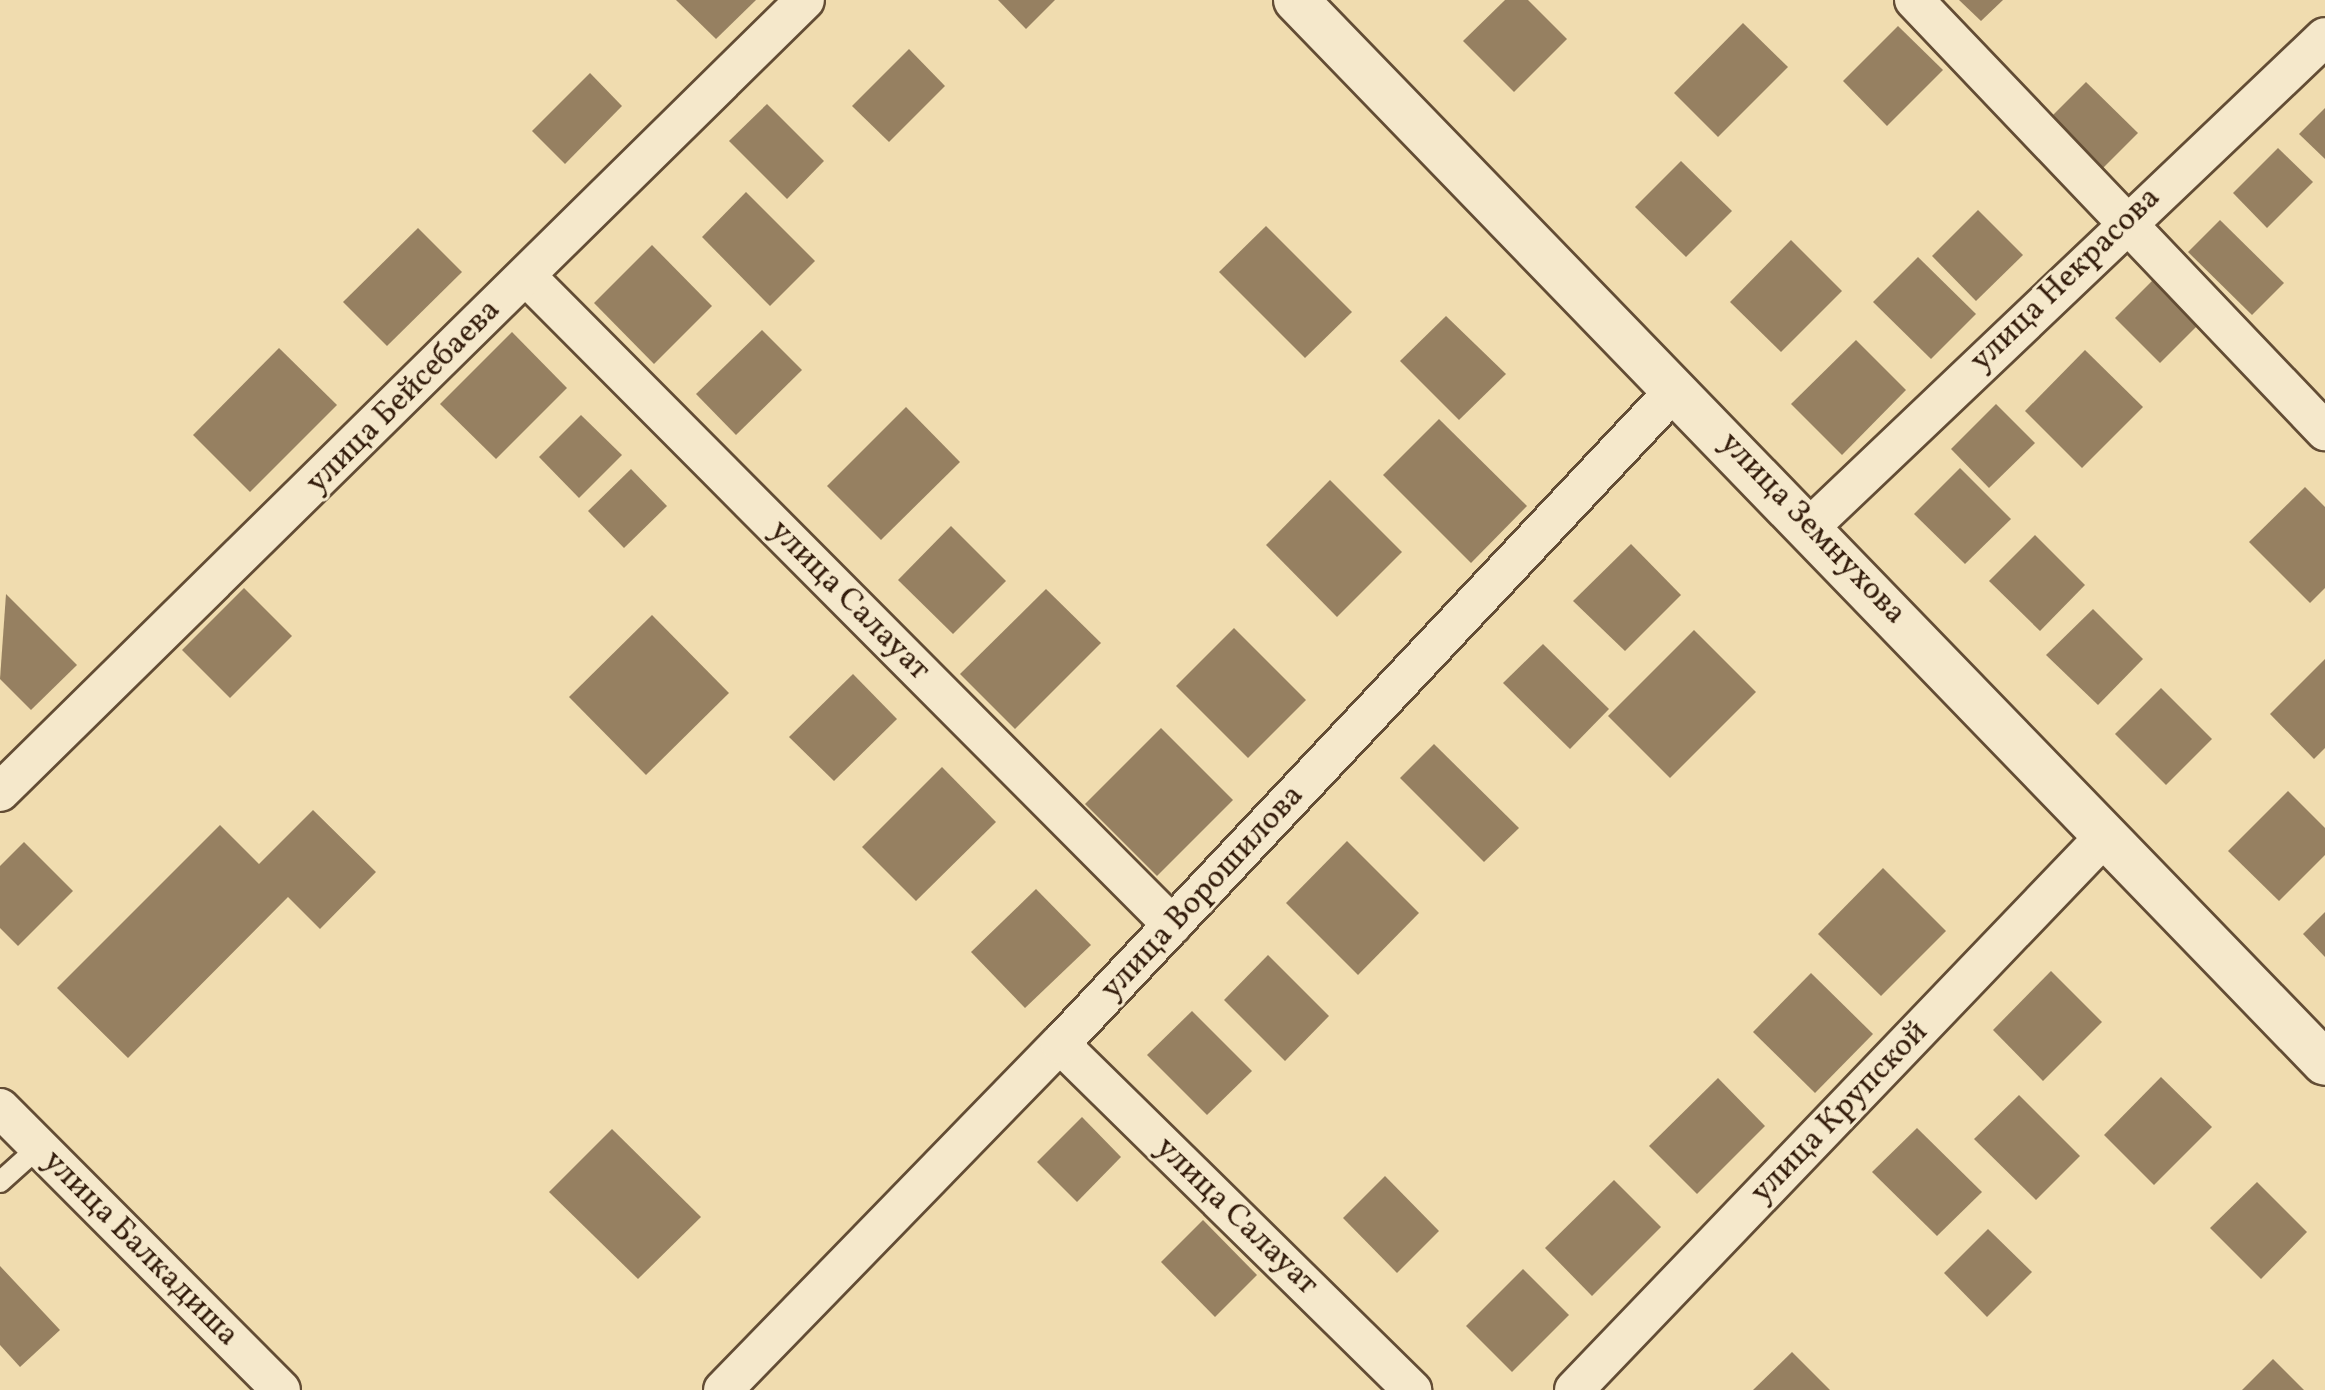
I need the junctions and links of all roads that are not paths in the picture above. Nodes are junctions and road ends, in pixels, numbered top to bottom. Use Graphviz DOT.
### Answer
graph roads {
  1 [pos="805,0"];
  2 [pos="1296,0"];
  3 [pos="1914,0"];
  4 [pos="2325,37"];
  5 [pos="2125,222"];
  6 [pos="526,276"];
  7 [pos="1676,389"];
  8 [pos="2325,431"];
  9 [pos="1811,526"];
  10 [pos="0,792"];
  11 [pos="2106,835"];
  12 [pos="1172,925"];
  13 [pos="1060,1044"];
  14 [pos="2325,1063"];
  15 [pos="0,1108"];
  16 [pos="39,1147"];
  17 [pos="0,1182"];
  18 [pos="281,1390"];
  19 [pos="723,1390"];
  20 [pos="1412,1390"];
  21 [pos="1574,1390"];
  1 -- 6 [label="street, улица Бейсебаева"];
  2 -- 7 [label="street, улица Земнухова"];
  3 -- 5 [label="street"];
  4 -- 5 [label="street, улица Некрасова"];
  5 -- 8 [label="street"];
  5 -- 9 [label="street, улица Некрасова"];
  6 -- 10 [label="street, улица Бейсебаева"];
  6 -- 12 [label="street, улица Салауат"];
  7 -- 9 [label="street, улица Земнухова"];
  7 -- 12 [label="street, улица Ворошилова"];
  9 -- 11 [label="street, улица Земнухова"];
  11 -- 14 [label="street, улица Земнухова"];
  11 -- 21 [label="street, улица Крупской"];
  12 -- 13 [label="street, улица Ворошилова"];
  13 -- 19 [label="street, улица Ворошилова"];
  13 -- 20 [label="street, улица Салауат"];
  15 -- 16 [label="street, улица Балкадиша"];
  16 -- 17 [label="lane"];
  16 -- 18 [label="street, улица Балкадиша"];
}
